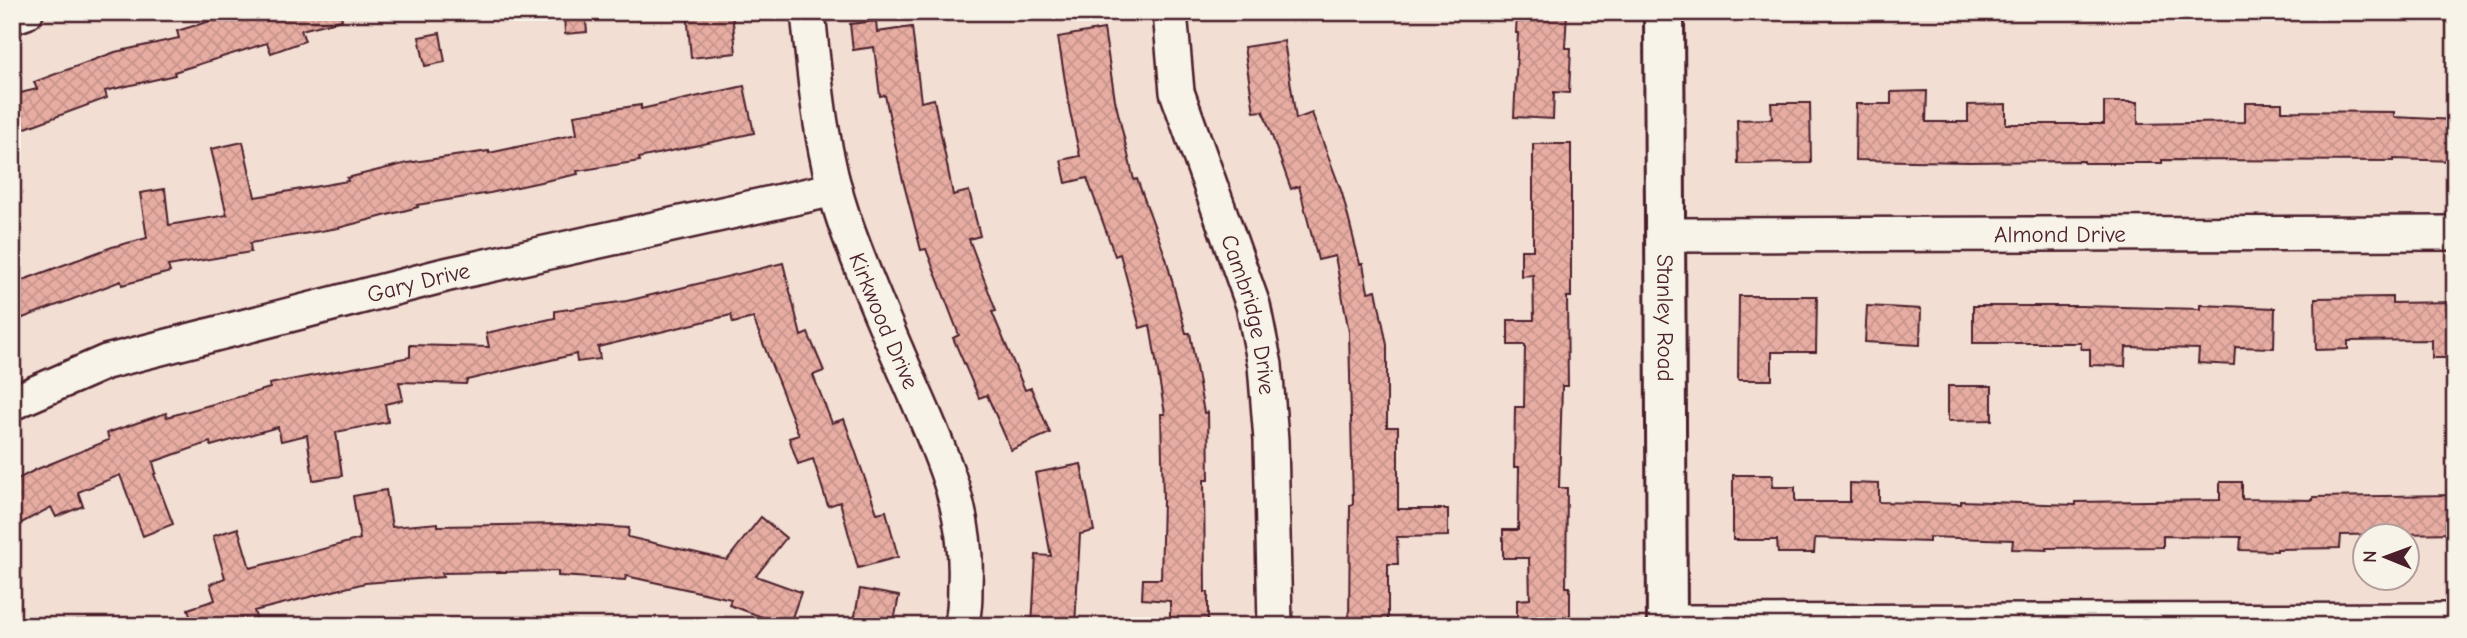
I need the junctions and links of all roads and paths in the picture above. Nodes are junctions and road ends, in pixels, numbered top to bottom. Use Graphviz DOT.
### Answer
graph roads {
  1 [pos="26,12"];
  2 [pos="808,12"];
  3 [pos="1170,12"];
  4 [pos="1664,12"];
  5 [pos="12,17"];
  6 [pos="835,189"];
  7 [pos="2455,233"];
  8 [pos="1666,235"];
  9 [pos="12,403"];
  10 [pos="2455,620"];
  11 [pos="1667,624"];
  12 [pos="961,626"];
  13 [pos="1275,626"];
  1 -- 5 [label="street"];
  2 -- 6 [label="street, Kirkwood Drive"];
  3 -- 13 [label="street, Cambridge Drive"];
  4 -- 8 [label="street, Stanley Road"];
  6 -- 9 [label="street, Gary Drive"];
  6 -- 12 [label="street, Kirkwood Drive"];
  7 -- 8 [label="street, Almond Drive"];
  8 -- 11 [label="street, Stanley Road"];
  10 -- 11 [label="street"];
}
